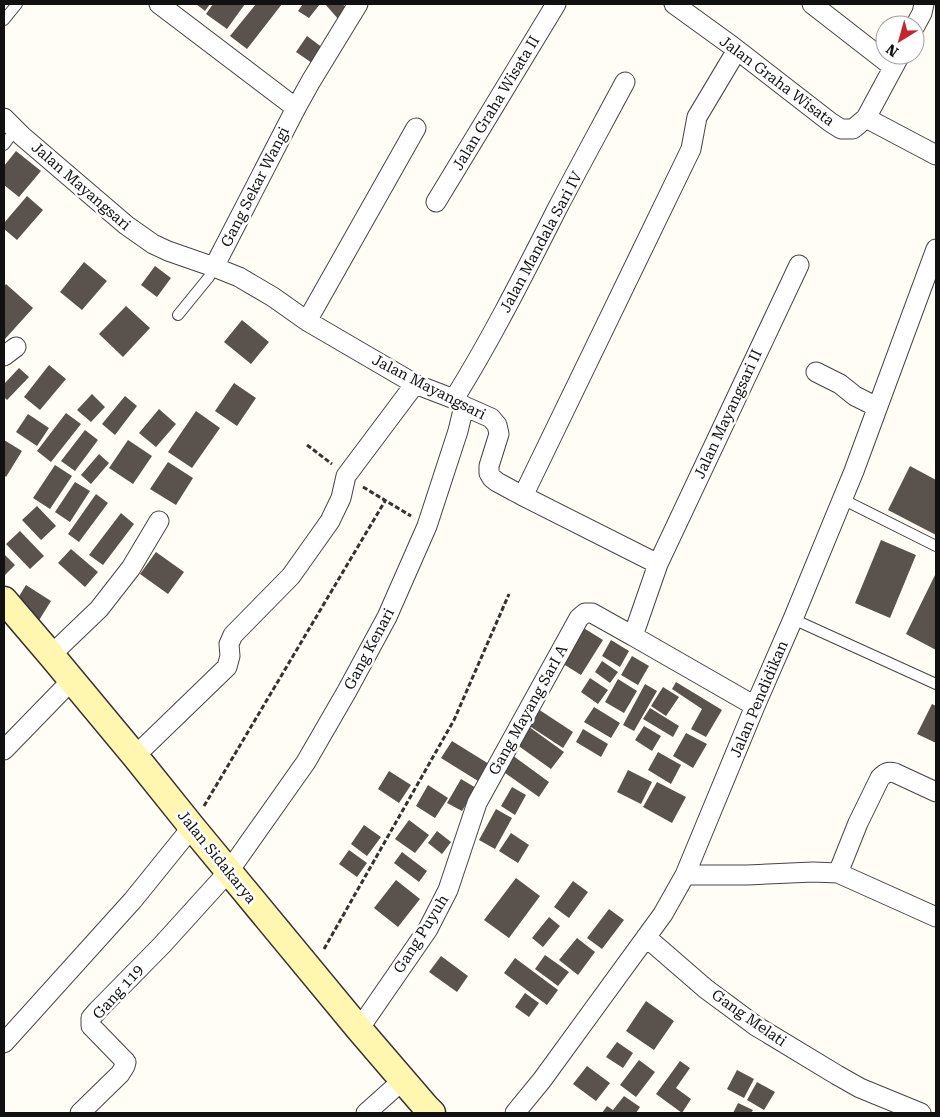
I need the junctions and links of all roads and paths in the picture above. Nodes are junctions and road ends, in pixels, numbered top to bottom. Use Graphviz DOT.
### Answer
graph roads {
  1 [pos="17,4"];
  2 [pos="159,4"];
  3 [pos="556,4"];
  4 [pos="674,4"];
  5 [pos="812,4"];
  6 [pos="354,5"];
  7 [pos="4,20"];
  8 [pos="875,47"];
  9 [pos="737,50"];
  10 [pos="894,65"];
  11 [pos="625,82"];
  12 [pos="296,108"];
  13 [pos="866,118"];
  14 [pos="10,124"];
  15 [pos="416,128"];
  16 [pos="4,145"];
  17 [pos="936,155"];
  18 [pos="436,202"];
  19 [pos="936,248"];
  20 [pos="799,265"];
  21 [pos="214,267"];
  22 [pos="178,315"];
  23 [pos="307,320"];
  24 [pos="816,372"];
  25 [pos="416,384"];
  26 [pos="459,402"];
  27 [pos="877,407"];
  28 [pos="307,445"];
  29 [pos="346,476"];
  30 [pos="523,496"];
  31 [pos="842,499"];
  32 [pos="385,501"];
  33 [pos="159,521"];
  34 [pos="427,526"];
  35 [pos="936,546"];
  36 [pos="658,564"];
  37 [pos="508,594"];
  38 [pos="4,600"];
  39 [pos="793,619"];
  40 [pos="633,636"];
  41 [pos="51,655"];
  42 [pos="72,680"];
  43 [pos="936,684"];
  44 [pos="755,706"];
  45 [pos="4,750"];
  46 [pos="135,756"];
  47 [pos="936,792"];
  48 [pos="477,803"];
  49 [pos="198,817"];
  50 [pos="229,870"];
  51 [pos="838,873"];
  52 [pos="685,875"];
  53 [pos="936,917"];
  54 [pos="646,937"];
  55 [pos="311,972"];
  56 [pos="359,1029"];
  57 [pos="4,1043"];
  58 [pos="403,1080"];
  59 [pos="80,1113"];
  60 [pos="366,1113"];
  61 [pos="432,1113"];
  62 [pos="515,1113"];
  63 [pos="921,1113"];
  1 -- 7 [label="lane"];
  2 -- 12 [label="street"];
  3 -- 18 [label="street, Jalan Graha Wisata II"];
  4 -- 9 [label="street, Jalan Graha Wisata"];
  5 -- 8 [label="street"];
  6 -- 12 [label="street, Gang Sekar Wangi"];
  9 -- 13 [label="street, Jalan Graha Wisata"];
  9 -- 30 [label="street"];
  10 -- 13 [label="street"];
  11 -- 26 [label="street, Jalan Mandala Sari IV"];
  12 -- 21 [label="street, Gang Sekar Wangi"];
  13 -- 17 [label="street"];
  14 -- 16 [label="lane"];
  14 -- 21 [label="street, Jalan Mayangsari"];
  15 -- 23 [label="street"];
  19 -- 27 [label="street, Jalan Pendidikan"];
  20 -- 36 [label="street, Jalan Mayangsari II"];
  21 -- 22 [label="lane"];
  21 -- 23 [label="street, Jalan Mayangsari"];
  23 -- 25 [label="street, Jalan Mayangsari"];
  24 -- 27 [label="street"];
  25 -- 26 [label="street, Jalan Mayangsari"];
  25 -- 29 [label="street"];
  26 -- 30 [label="street, Jalan Mayangsari"];
  26 -- 34 [label="street, Gang Kenari"];
  27 -- 31 [label="street, Jalan Pendidikan"];
  28 -- 29 [label="path"];
  29 -- 32 [label="path"];
  29 -- 46 [label="street"];
  30 -- 36 [label="street, Jalan Mayangsari"];
  31 -- 35 [label="lane"];
  31 -- 39 [label="street, Jalan Pendidikan"];
  32 -- 34 [label="path"];
  32 -- 49 [label="path"];
  33 -- 41 [label="street"];
  34 -- 50 [label="street, Gang Kenari"];
  36 -- 40 [label="street"];
  37 -- 55 [label="path"];
  38 -- 41 [label="street, Jalan Sidakarya"];
  39 -- 43 [label="lane"];
  39 -- 44 [label="street, Jalan Pendidikan"];
  40 -- 44 [label="street"];
  40 -- 48 [label="street, Gang Mayang SarI A"];
  41 -- 42 [label="street, Jalan Sidakarya"];
  42 -- 45 [label="street"];
  42 -- 46 [label="street, Jalan Sidakarya"];
  44 -- 52 [label="street, Jalan Pendidikan"];
  46 -- 49 [label="street, Jalan Sidakarya"];
  47 -- 51 [label="street"];
  48 -- 56 [label="street, Gang Puyuh"];
  49 -- 50 [label="street, Jalan Sidakarya"];
  49 -- 57 [label="street"];
  50 -- 55 [label="street, Jalan Sidakarya"];
  50 -- 59 [label="street, Gang 119"];
  51 -- 52 [label="street"];
  51 -- 53 [label="street"];
  52 -- 54 [label="street, Jalan Pendidikan"];
  54 -- 62 [label="street, Jalan Pendidikan"];
  54 -- 63 [label="street, Gang Melati"];
  55 -- 56 [label="street, Jalan Sidakarya"];
  56 -- 58 [label="street, Jalan Sidakarya"];
  58 -- 60 [label="street"];
  58 -- 61 [label="street, Jalan Sidakarya"];
}
